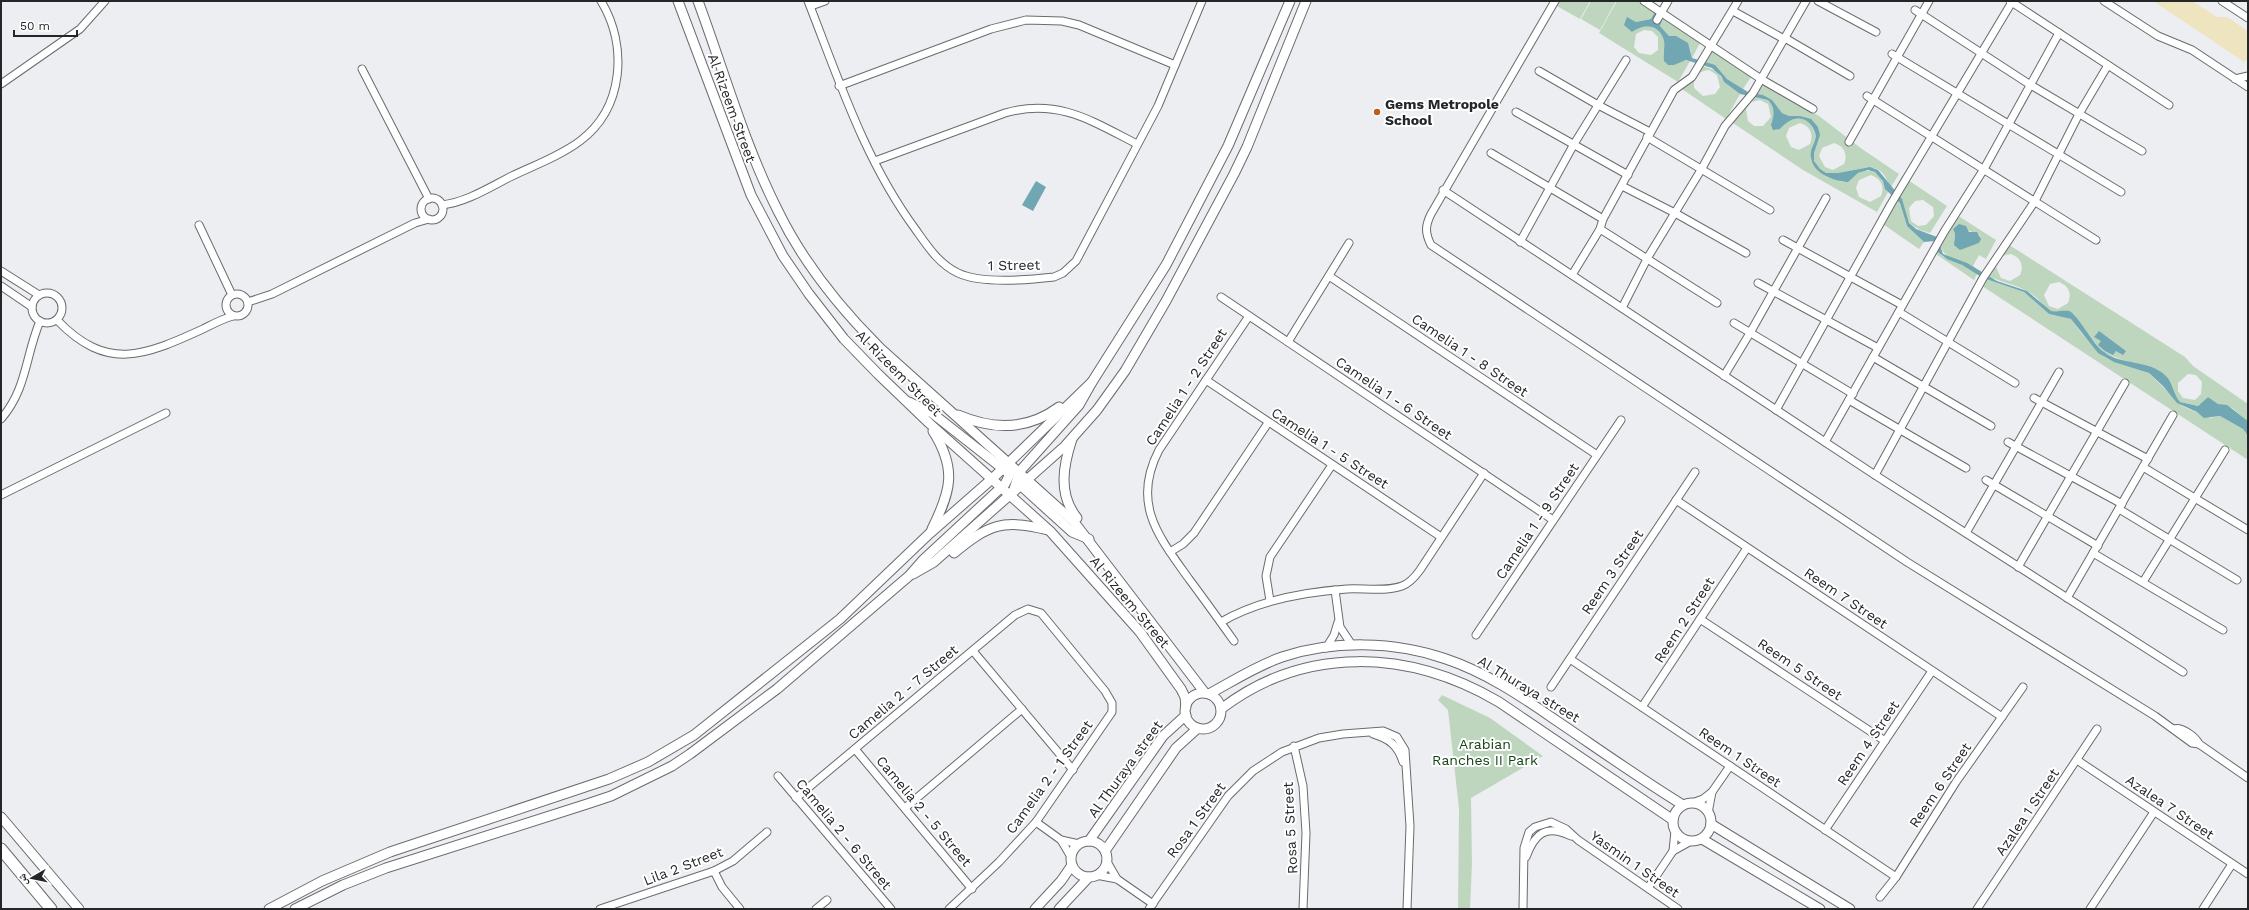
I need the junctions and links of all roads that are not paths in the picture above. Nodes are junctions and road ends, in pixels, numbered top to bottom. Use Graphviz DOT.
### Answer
graph roads {
  1 [pos="105,1"];
  2 [pos="601,1"];
  3 [pos="678,1"];
  4 [pos="698,1"];
  5 [pos="825,1"];
  6 [pos="1202,1"];
  7 [pos="1290,1"];
  8 [pos="1306,1"];
  9 [pos="1555,1"];
  10 [pos="1644,1"];
  11 [pos="1668,1"];
  12 [pos="1806,1"];
  13 [pos="1818,1"];
  14 [pos="1929,1"];
  15 [pos="2104,1"];
  16 [pos="2222,1"];
  17 [pos="1736,2"];
  18 [pos="2011,2"];
  19 [pos="810,4"];
  20 [pos="1733,11"];
  21 [pos="1918,12"];
  22 [pos="1661,13"];
  23 [pos="2248,18"];
  24 [pos="1657,20"];
  25 [pos="1876,32"];
  26 [pos="2059,33"];
  27 [pos="1784,38"];
  28 [pos="1712,47"];
  29 [pos="2192,50"];
  30 [pos="1982,53"];
  31 [pos="1894,55"];
  32 [pos="1626,60"];
  33 [pos="1175,65"];
  34 [pos="2108,65"];
  35 [pos="2213,65"];
  36 [pos="362,69"];
  37 [pos="1539,71"];
  38 [pos="1850,76"];
  39 [pos="2248,76"];
  40 [pos="1761,79"];
  41 [pos="2235,79"];
  42 [pos="1,84"];
  43 [pos="2029,84"];
  44 [pos="839,86"];
  45 [pos="2248,87"];
  46 [pos="1957,93"];
  47 [pos="1870,98"];
  48 [pos="1598,105"];
  49 [pos="2169,105"];
  50 [pos="1813,109"];
  51 [pos="1516,112"];
  52 [pos="2079,114"];
  53 [pos="2007,124"];
  54 [pos="1649,135"];
  55 [pos="1931,136"];
  56 [pos="1850,142"];
  57 [pos="1137,144"];
  58 [pos="1574,144"];
  59 [pos="2142,151"];
  60 [pos="1491,153"];
  61 [pos="2058,154"];
  62 [pos="874,162"];
  63 [pos="1984,169"];
  64 [pos="1701,170"];
  65 [pos="1628,175"];
  66 [pos="1622,186"];
  67 [pos="1550,188"];
  68 [pos="1443,190"];
  69 [pos="2121,192"];
  70 [pos="1826,198"];
  71 [pos="429,199"];
  72 [pos="2035,201"];
  73 [pos="442,205"];
  74 [pos="421,210"];
  75 [pos="1770,210"];
  76 [pos="1675,213"];
  77 [pos="429,219"];
  78 [pos="1603,219"];
  79 [pos="410,225"];
  80 [pos="199,226"];
  81 [pos="1600,229"];
  82 [pos="1784,240"];
  83 [pos="2096,240"];
  84 [pos="1520,242"];
  85 [pos="1349,243"];
  86 [pos="1799,248"];
  87 [pos="1746,253"];
  88 [pos="1648,257"];
  89 [pos="1,271"];
  90 [pos="1572,275"];
  91 [pos="1329,276"];
  92 [pos="1850,276"];
  93 [pos="1758,283"];
  94 [pos="1,286"];
  95 [pos="1773,292"];
  96 [pos="39,295"];
  97 [pos="232,295"];
  98 [pos="1221,297"];
  99 [pos="248,302"];
  100 [pos="1717,303"];
  101 [pos="32,307"];
  102 [pos="226,308"];
  103 [pos="1622,308"];
  104 [pos="1900,309"];
  105 [pos="234,316"];
  106 [pos="1249,316"];
  107 [pos="57,320"];
  108 [pos="1826,320"];
  109 [pos="40,321"];
  110 [pos="215,323"];
  111 [pos="1734,324"];
  112 [pos="1750,333"];
  113 [pos="1288,342"];
  114 [pos="1948,342"];
  115 [pos="1878,348"];
  116 [pos="1873,357"];
  117 [pos="1802,364"];
  118 [pos="2059,372"];
  119 [pos="1724,376"];
  120 [pos="1206,380"];
  121 [pos="1092,382"];
  122 [pos="2014,383"];
  123 [pos="2125,383"];
  124 [pos="1923,386"];
  125 [pos="1851,397"];
  126 [pos="2034,398"];
  127 [pos="906,401"];
  128 [pos="2042,402"];
  129 [pos="1,408"];
  130 [pos="10,409"];
  131 [pos="1776,410"];
  132 [pos="166,413"];
  133 [pos="952,413"];
  134 [pos="2173,416"];
  135 [pos="1,419"];
  136 [pos="1621,420"];
  137 [pos="929,423"];
  138 [pos="1268,423"];
  139 [pos="1991,426"];
  140 [pos="1900,429"];
  141 [pos="2097,431"];
  142 [pos="1074,436"];
  143 [pos="1825,442"];
  144 [pos="2008,442"];
  145 [pos="2017,446"];
  146 [pos="2225,450"];
  147 [pos="1597,455"];
  148 [pos="2148,459"];
  149 [pos="1332,465"];
  150 [pos="2143,467"];
  151 [pos="1966,468"];
  152 [pos="1695,472"];
  153 [pos="1484,473"];
  154 [pos="1013,475"];
  155 [pos="1875,475"];
  156 [pos="2072,476"];
  157 [pos="993,478"];
  158 [pos="1029,479"];
  159 [pos="1986,480"];
  160 [pos="1995,485"];
  161 [pos="1002,486"];
  162 [pos="1012,494"];
  163 [pos="1,495"];
  164 [pos="2195,498"];
  165 [pos="1676,500"];
  166 [pos="2120,507"];
  167 [pos="2048,517"];
  168 [pos="1554,520"];
  169 [pos="2248,530"];
  170 [pos="1050,531"];
  171 [pos="929,534"];
  172 [pos="1966,534"];
  173 [pos="1441,537"];
  174 [pos="1090,540"];
  175 [pos="2170,540"];
  176 [pos="2098,546"];
  177 [pos="1747,548"];
  178 [pos="1170,552"];
  179 [pos="2093,553"];
  180 [pos="2018,567"];
  181 [pos="909,576"];
  182 [pos="2237,580"];
  183 [pos="2143,582"];
  184 [pos="1335,590"];
  185 [pos="2067,598"];
  186 [pos="1270,601"];
  187 [pos="1700,618"];
  188 [pos="1338,620"];
  189 [pos="1220,622"];
  190 [pos="1152,623"];
  191 [pos="2223,630"];
  192 [pos="1140,632"];
  193 [pos="1476,635"];
  194 [pos="1234,641"];
  195 [pos="1168,645"];
  196 [pos="1352,646"];
  197 [pos="1326,648"];
  198 [pos="973,651"];
  199 [pos="1156,654"];
  200 [pos="1570,659"];
  201 [pos="1932,671"];
  202 [pos="2182,672"];
  203 [pos="1551,687"];
  204 [pos="2023,687"];
  205 [pos="1207,693"];
  206 [pos="1113,707"];
  207 [pos="1642,707"];
  208 [pos="1022,709"];
  209 [pos="1221,709"];
  210 [pos="1186,711"];
  211 [pos="2002,717"];
  212 [pos="1198,728"];
  213 [pos="2098,729"];
  214 [pos="1885,741"];
  215 [pos="1294,746"];
  216 [pos="855,749"];
  217 [pos="2077,760"];
  218 [pos="1730,766"];
  219 [pos="1073,770"];
  220 [pos="778,776"];
  221 [pos="2248,778"];
  222 [pos="1712,792"];
  223 [pos="796,798"];
  224 [pos="1688,804"];
  225 [pos="905,808"];
  226 [pos="2154,812"];
  227 [pos="1708,813"];
  228 [pos="1,817"];
  229 [pos="1673,820"];
  230 [pos="1036,822"];
  231 [pos="1711,824"];
  232 [pos="1825,830"];
  233 [pos="1675,831"];
  234 [pos="766,832"];
  235 [pos="1702,839"];
  236 [pos="1061,840"];
  237 [pos="1088,841"];
  238 [pos="1691,841"];
  239 [pos="1079,844"];
  240 [pos="1,849"];
  241 [pos="1674,851"];
  242 [pos="1106,856"];
  243 [pos="1072,861"];
  244 [pos="2232,864"];
  245 [pos="714,871"];
  246 [pos="48,872"];
  247 [pos="2248,874"];
  248 [pos="1093,876"];
  249 [pos="1896,877"];
  250 [pos="1117,879"];
  251 [pos="1648,888"];
  252 [pos="972,889"];
  253 [pos="1880,897"];
  254 [pos="826,900"];
  255 [pos="622,906"];
  256 [pos="1151,906"];
  257 [pos="51,909"];
  258 [pos="79,909"];
  259 [pos="86,909"];
  260 [pos="270,909"];
  261 [pos="295,909"];
  262 [pos="600,909"];
  263 [pos="740,909"];
  264 [pos="816,909"];
  265 [pos="891,909"];
  266 [pos="949,909"];
  267 [pos="1035,909"];
  268 [pos="1058,909"];
  269 [pos="1303,909"];
  270 [pos="1407,909"];
  271 [pos="1523,909"];
  272 [pos="1678,909"];
  273 [pos="1820,909"];
  274 [pos="1850,909"];
  275 [pos="1977,909"];
  276 [pos="2090,909"];
  277 [pos="2203,909"];
  1 -- 42 [label="street"];
  2 -- 73 [label="street"];
  3 -- 127 [label="street, Al Rizeem Street"];
  4 -- 133 [label="street, Al Rizeem Street"];
  5 -- 19 [label="street, 1 Street"];
  6 -- 33 [label="street, 1 Street"];
  7 -- 121 [label="street"];
  8 -- 142 [label="street"];
  9 -- 68 [label="street"];
  10 -- 22 [label="street"];
  11 -- 22 [label="street"];
  12 -- 27 [label="street"];
  13 -- 25 [label="street"];
  14 -- 21 [label="street"];
  15 -- 29 [label="street"];
  16 -- 23 [label="street"];
  17 -- 20 [label="street"];
  18 -- 26 [label="street"];
  18 -- 30 [label="street"];
  19 -- 44 [label="street, 1 Street"];
  20 -- 27 [label="street"];
  20 -- 28 [label="street"];
  21 -- 30 [label="street"];
  21 -- 31 [label="street"];
  22 -- 24 [label="street"];
  22 -- 28 [label="street"];
  26 -- 34 [label="street"];
  26 -- 43 [label="street"];
  27 -- 38 [label="street"];
  27 -- 40 [label="street"];
  28 -- 40 [label="street"];
  28 -- 54 [label="street"];
  29 -- 35 [label="street"];
  29 -- 35 [label="street"];
  30 -- 43 [label="street"];
  30 -- 46 [label="street"];
  31 -- 46 [label="street"];
  31 -- 47 [label="street"];
  32 -- 48 [label="street"];
  33 -- 44 [label="street"];
  33 -- 57 [label="street, 1 Street"];
  34 -- 49 [label="street"];
  34 -- 52 [label="street"];
  35 -- 41 [label="street"];
  36 -- 71 [label="street"];
  37 -- 48 [label="street"];
  39 -- 41 [label="street"];
  40 -- 50 [label="street"];
  40 -- 64 [label="street"];
  41 -- 45 [label="street"];
  43 -- 52 [label="street"];
  43 -- 53 [label="street"];
  44 -- 62 [label="street, 1 Street"];
  46 -- 53 [label="street"];
  46 -- 55 [label="street"];
  47 -- 55 [label="street"];
  47 -- 56 [label="street"];
  48 -- 54 [label="street"];
  48 -- 58 [label="street"];
  51 -- 58 [label="street"];
  52 -- 59 [label="street"];
  52 -- 61 [label="street"];
  53 -- 61 [label="street"];
  53 -- 63 [label="street"];
  54 -- 64 [label="street"];
  54 -- 65 [label="street"];
  55 -- 63 [label="street"];
  55 -- 92 [label="street"];
  57 -- 62 [label="street"];
  57 -- 62 [label="street, 1 Street"];
  58 -- 65 [label="street"];
  58 -- 67 [label="street"];
  60 -- 67 [label="street"];
  61 -- 69 [label="street"];
  61 -- 72 [label="street"];
  63 -- 72 [label="street"];
  63 -- 104 [label="street"];
  64 -- 75 [label="street"];
  64 -- 76 [label="street"];
  65 -- 66 [label="street"];
  66 -- 76 [label="street"];
  66 -- 78 [label="street"];
  67 -- 78 [label="street"];
  67 -- 84 [label="street"];
  68 -- 84 [label="street"];
  68 -- 221 [label="street"];
  70 -- 86 [label="street"];
  71 -- 73 [label="street"];
  71 -- 74 [label="street"];
  72 -- 83 [label="street"];
  72 -- 114 [label="street"];
  73 -- 77 [label="street"];
  74 -- 77 [label="street"];
  74 -- 79 [label="street"];
  76 -- 87 [label="street"];
  76 -- 88 [label="street"];
  77 -- 79 [label="street"];
  78 -- 81 [label="street"];
  79 -- 99 [label="street"];
  80 -- 97 [label="street"];
  81 -- 88 [label="street"];
  81 -- 90 [label="street"];
  82 -- 86 [label="street"];
  84 -- 90 [label="street"];
  85 -- 91 [label="street"];
  86 -- 92 [label="street"];
  86 -- 95 [label="street"];
  88 -- 100 [label="street"];
  88 -- 103 [label="street"];
  89 -- 96 [label="street"];
  90 -- 103 [label="street"];
  91 -- 113 [label="street"];
  91 -- 147 [label="street, Camelia 1 - 8 Street"];
  92 -- 104 [label="street"];
  92 -- 108 [label="street"];
  93 -- 95 [label="street"];
  94 -- 101 [label="street"];
  95 -- 108 [label="street"];
  95 -- 112 [label="street"];
  96 -- 101 [label="street"];
  96 -- 107 [label="street"];
  97 -- 99 [label="street"];
  97 -- 102 [label="street"];
  98 -- 106 [label="street, Camelia 1 - 6 Street"];
  99 -- 105 [label="street"];
  101 -- 109 [label="street"];
  102 -- 105 [label="street"];
  102 -- 110 [label="street"];
  103 -- 119 [label="street"];
  104 -- 114 [label="street"];
  104 -- 115 [label="street"];
  105 -- 110 [label="street"];
  106 -- 113 [label="street, Camelia 1 - 6 Street"];
  106 -- 120 [label="street, Camelia 1 - 2 Street"];
  107 -- 109 [label="street"];
  107 -- 110 [label="street"];
  108 -- 115 [label="street"];
  108 -- 117 [label="street"];
  109 -- 130 [label="street"];
  111 -- 112 [label="street"];
  112 -- 117 [label="street"];
  112 -- 119 [label="street"];
  113 -- 153 [label="street, Camelia 1 - 6 Street"];
  114 -- 122 [label="street"];
  114 -- 124 [label="street"];
  115 -- 116 [label="street"];
  116 -- 124 [label="street"];
  116 -- 125 [label="street"];
  117 -- 125 [label="street"];
  117 -- 131 [label="street"];
  118 -- 128 [label="street"];
  119 -- 131 [label="street"];
  120 -- 138 [label="street, Camelia 1 - 5 Street"];
  120 -- 178 [label="street, Camelia 1 - 2 Street"];
  121 -- 133 [label="street"];
  121 -- 154 [label="street"];
  121 -- 154 [label="street"];
  123 -- 141 [label="street"];
  124 -- 139 [label="street"];
  124 -- 140 [label="street"];
  125 -- 140 [label="street"];
  125 -- 143 [label="street"];
  126 -- 128 [label="street"];
  127 -- 137 [label="street, Al Rizeem Street"];
  127 -- 154 [label="street"];
  128 -- 141 [label="street"];
  128 -- 145 [label="street"];
  129 -- 130 [label="street"];
  130 -- 135 [label="street"];
  131 -- 143 [label="street"];
  132 -- 163 [label="street"];
  133 -- 154 [label="street, Al Rizeem Street"];
  134 -- 148 [label="street"];
  136 -- 147 [label="street, Camelia 1 - 9 Street"];
  137 -- 157 [label="street, Al Rizeem Street"];
  137 -- 171 [label="street"];
  138 -- 149 [label="street, Camelia 1 - 5 Street"];
  138 -- 178 [label="street"];
  140 -- 151 [label="street"];
  140 -- 155 [label="street"];
  141 -- 148 [label="street"];
  141 -- 156 [label="street"];
  142 -- 158 [label="street"];
  142 -- 174 [label="street"];
  143 -- 155 [label="street"];
  144 -- 145 [label="street"];
  145 -- 156 [label="street"];
  145 -- 160 [label="street"];
  146 -- 164 [label="street"];
  147 -- 168 [label="street, Camelia 1 - 9 Street"];
  148 -- 150 [label="street"];
  149 -- 173 [label="street, Camelia 1 - 5 Street"];
  149 -- 186 [label="street"];
  150 -- 164 [label="street"];
  150 -- 166 [label="street"];
  152 -- 165 [label="street, Reem 3 Street"];
  153 -- 168 [label="street, Camelia 1 - 6 Street"];
  153 -- 173 [label="street"];
  154 -- 157 [label="street"];
  154 -- 158 [label="street"];
  154 -- 161 [label="street"];
  154 -- 162 [label="street"];
  154 -- 174 [label="street"];
  155 -- 172 [label="street"];
  156 -- 166 [label="street"];
  156 -- 167 [label="street"];
  157 -- 161 [label="street, Al Rizeem Street"];
  157 -- 171 [label="street"];
  158 -- 174 [label="street, Al Rizeem Street"];
  159 -- 160 [label="street"];
  160 -- 167 [label="street"];
  160 -- 172 [label="street"];
  161 -- 162 [label="street, Al Rizeem Street"];
  161 -- 181 [label="street"];
  162 -- 170 [label="street, Al Rizeem Street"];
  162 -- 181 [label="street"];
  164 -- 169 [label="street"];
  164 -- 175 [label="street"];
  165 -- 177 [label="street, Reem 7 Street"];
  165 -- 200 [label="street, Reem 3 Street"];
  166 -- 175 [label="street"];
  166 -- 176 [label="street"];
  167 -- 176 [label="street"];
  167 -- 180 [label="street"];
  168 -- 193 [label="street, Camelia 1 - 9 Street"];
  170 -- 181 [label="street"];
  170 -- 192 [label="street, Al Rizeem Street"];
  171 -- 260 [label="street"];
  172 -- 180 [label="street"];
  173 -- 184 [label="street"];
  174 -- 190 [label="street, Al Rizeem Street"];
  175 -- 182 [label="street"];
  175 -- 183 [label="street"];
  176 -- 179 [label="street"];
  177 -- 187 [label="street, Reem 2 Street"];
  177 -- 201 [label="street, Reem 7 Street"];
  178 -- 189 [label="street, Camelia 1 - 2 Street"];
  179 -- 183 [label="street"];
  179 -- 185 [label="street"];
  180 -- 185 [label="street"];
  181 -- 261 [label="street"];
  183 -- 191 [label="street"];
  184 -- 186 [label="street"];
  184 -- 188 [label="street"];
  185 -- 202 [label="street"];
  186 -- 189 [label="street"];
  187 -- 207 [label="street, Reem 2 Street"];
  187 -- 214 [label="street, Reem 5 Street"];
  188 -- 196 [label="street"];
  188 -- 197 [label="street"];
  189 -- 194 [label="street, Camelia 1 - 2 Street"];
  190 -- 192 [label="street"];
  190 -- 195 [label="street, Al Rizeem Street"];
  192 -- 199 [label="street, Al Rizeem Street"];
  195 -- 199 [label="street"];
  195 -- 205 [label="street, Al Rizeem Street"];
  196 -- 197 [label="street, Al Thuraya street"];
  196 -- 224 [label="street, Al Thuraya street"];
  197 -- 205 [label="street, Al Thuraya street"];
  198 -- 206 [label="street, Camelia 2 - 7 Street"];
  198 -- 208 [label="street"];
  198 -- 216 [label="street, Camelia 2 - 7 Street"];
  199 -- 210 [label="street, Al Rizeem Street"];
  200 -- 203 [label="street, Reem 3 Street"];
  200 -- 207 [label="street, Reem 1 Street"];
  201 -- 211 [label="street, Reem 7 Street"];
  201 -- 214 [label="street, Reem 4 Street"];
  204 -- 211 [label="street, Reem 6 Street"];
  205 -- 209 [label="street"];
  205 -- 210 [label="street"];
  206 -- 219 [label="street, Camelia 2 - 1 Street"];
  207 -- 218 [label="street, Reem 1 Street"];
  208 -- 219 [label="street"];
  208 -- 225 [label="street"];
  209 -- 212 [label="street"];
  209 -- 229 [label="street, Al Thuraya street"];
  210 -- 212 [label="street"];
  210 -- 237 [label="street, Al Thuraya street"];
  211 -- 249 [label="street, Reem 6 Street"];
  212 -- 242 [label="street, Al Thuraya street"];
  213 -- 217 [label="street, Azalea 1 Street"];
  214 -- 232 [label="street, Reem 4 Street"];
  215 -- 256 [label="street, Rosa 1 Street"];
  215 -- 269 [label="street, Rosa 5 Street"];
  215 -- 270 [label="street, Rosa 1 Street"];
  216 -- 223 [label="street, Camelia 2 - 7 Street"];
  216 -- 225 [label="street, Camelia 2 - 5 Street"];
  217 -- 226 [label="street, Azalea 7 Street"];
  217 -- 275 [label="street, Azalea 1 Street"];
  218 -- 222 [label="street"];
  218 -- 232 [label="street, Reem 1 Street"];
  219 -- 230 [label="street, Camelia 2 - 1 Street"];
  220 -- 223 [label="street, Camelia 2 - 6 Street"];
  222 -- 224 [label="street"];
  222 -- 227 [label="street"];
  223 -- 265 [label="street, Camelia 2 - 6 Street"];
  224 -- 227 [label="street"];
  224 -- 229 [label="street"];
  225 -- 252 [label="street, Camelia 2 - 5 Street"];
  226 -- 244 [label="street, Azalea 7 Street"];
  226 -- 276 [label="street"];
  227 -- 231 [label="street"];
  228 -- 246 [label="street"];
  229 -- 233 [label="street"];
  230 -- 236 [label="street"];
  230 -- 252 [label="street, Camelia 2 - 1 Street"];
  231 -- 235 [label="street"];
  231 -- 274 [label="street"];
  232 -- 249 [label="street, Reem 1 Street"];
  233 -- 238 [label="street"];
  233 -- 241 [label="street"];
  234 -- 245 [label="street, Lila 2 Street"];
  235 -- 238 [label="street"];
  235 -- 273 [label="street"];
  236 -- 239 [label="street"];
  236 -- 243 [label="street"];
  237 -- 239 [label="street"];
  237 -- 242 [label="street"];
  238 -- 241 [label="street"];
  239 -- 243 [label="street"];
  240 -- 257 [label="main road"];
  241 -- 251 [label="street"];
  242 -- 248 [label="street"];
  242 -- 250 [label="street"];
  243 -- 248 [label="street"];
  243 -- 267 [label="street"];
  244 -- 247 [label="street, Azalea 7 Street"];
  244 -- 277 [label="street"];
  245 -- 255 [label="street, Lila 2 Street"];
  245 -- 263 [label="street"];
  246 -- 258 [label="street"];
  246 -- 259 [label="street"];
  248 -- 250 [label="street"];
  248 -- 268 [label="street"];
  249 -- 253 [label="street, Reem 6 Street"];
  250 -- 256 [label="street"];
  251 -- 271 [label="street, Yasmin 1 Street"];
  251 -- 272 [label="street, Yasmin 1 Street"];
  252 -- 266 [label="street, Camelia 2 - 1 Street"];
  254 -- 264 [label="street"];
  255 -- 262 [label="street, Lila 2 Street"];
}
